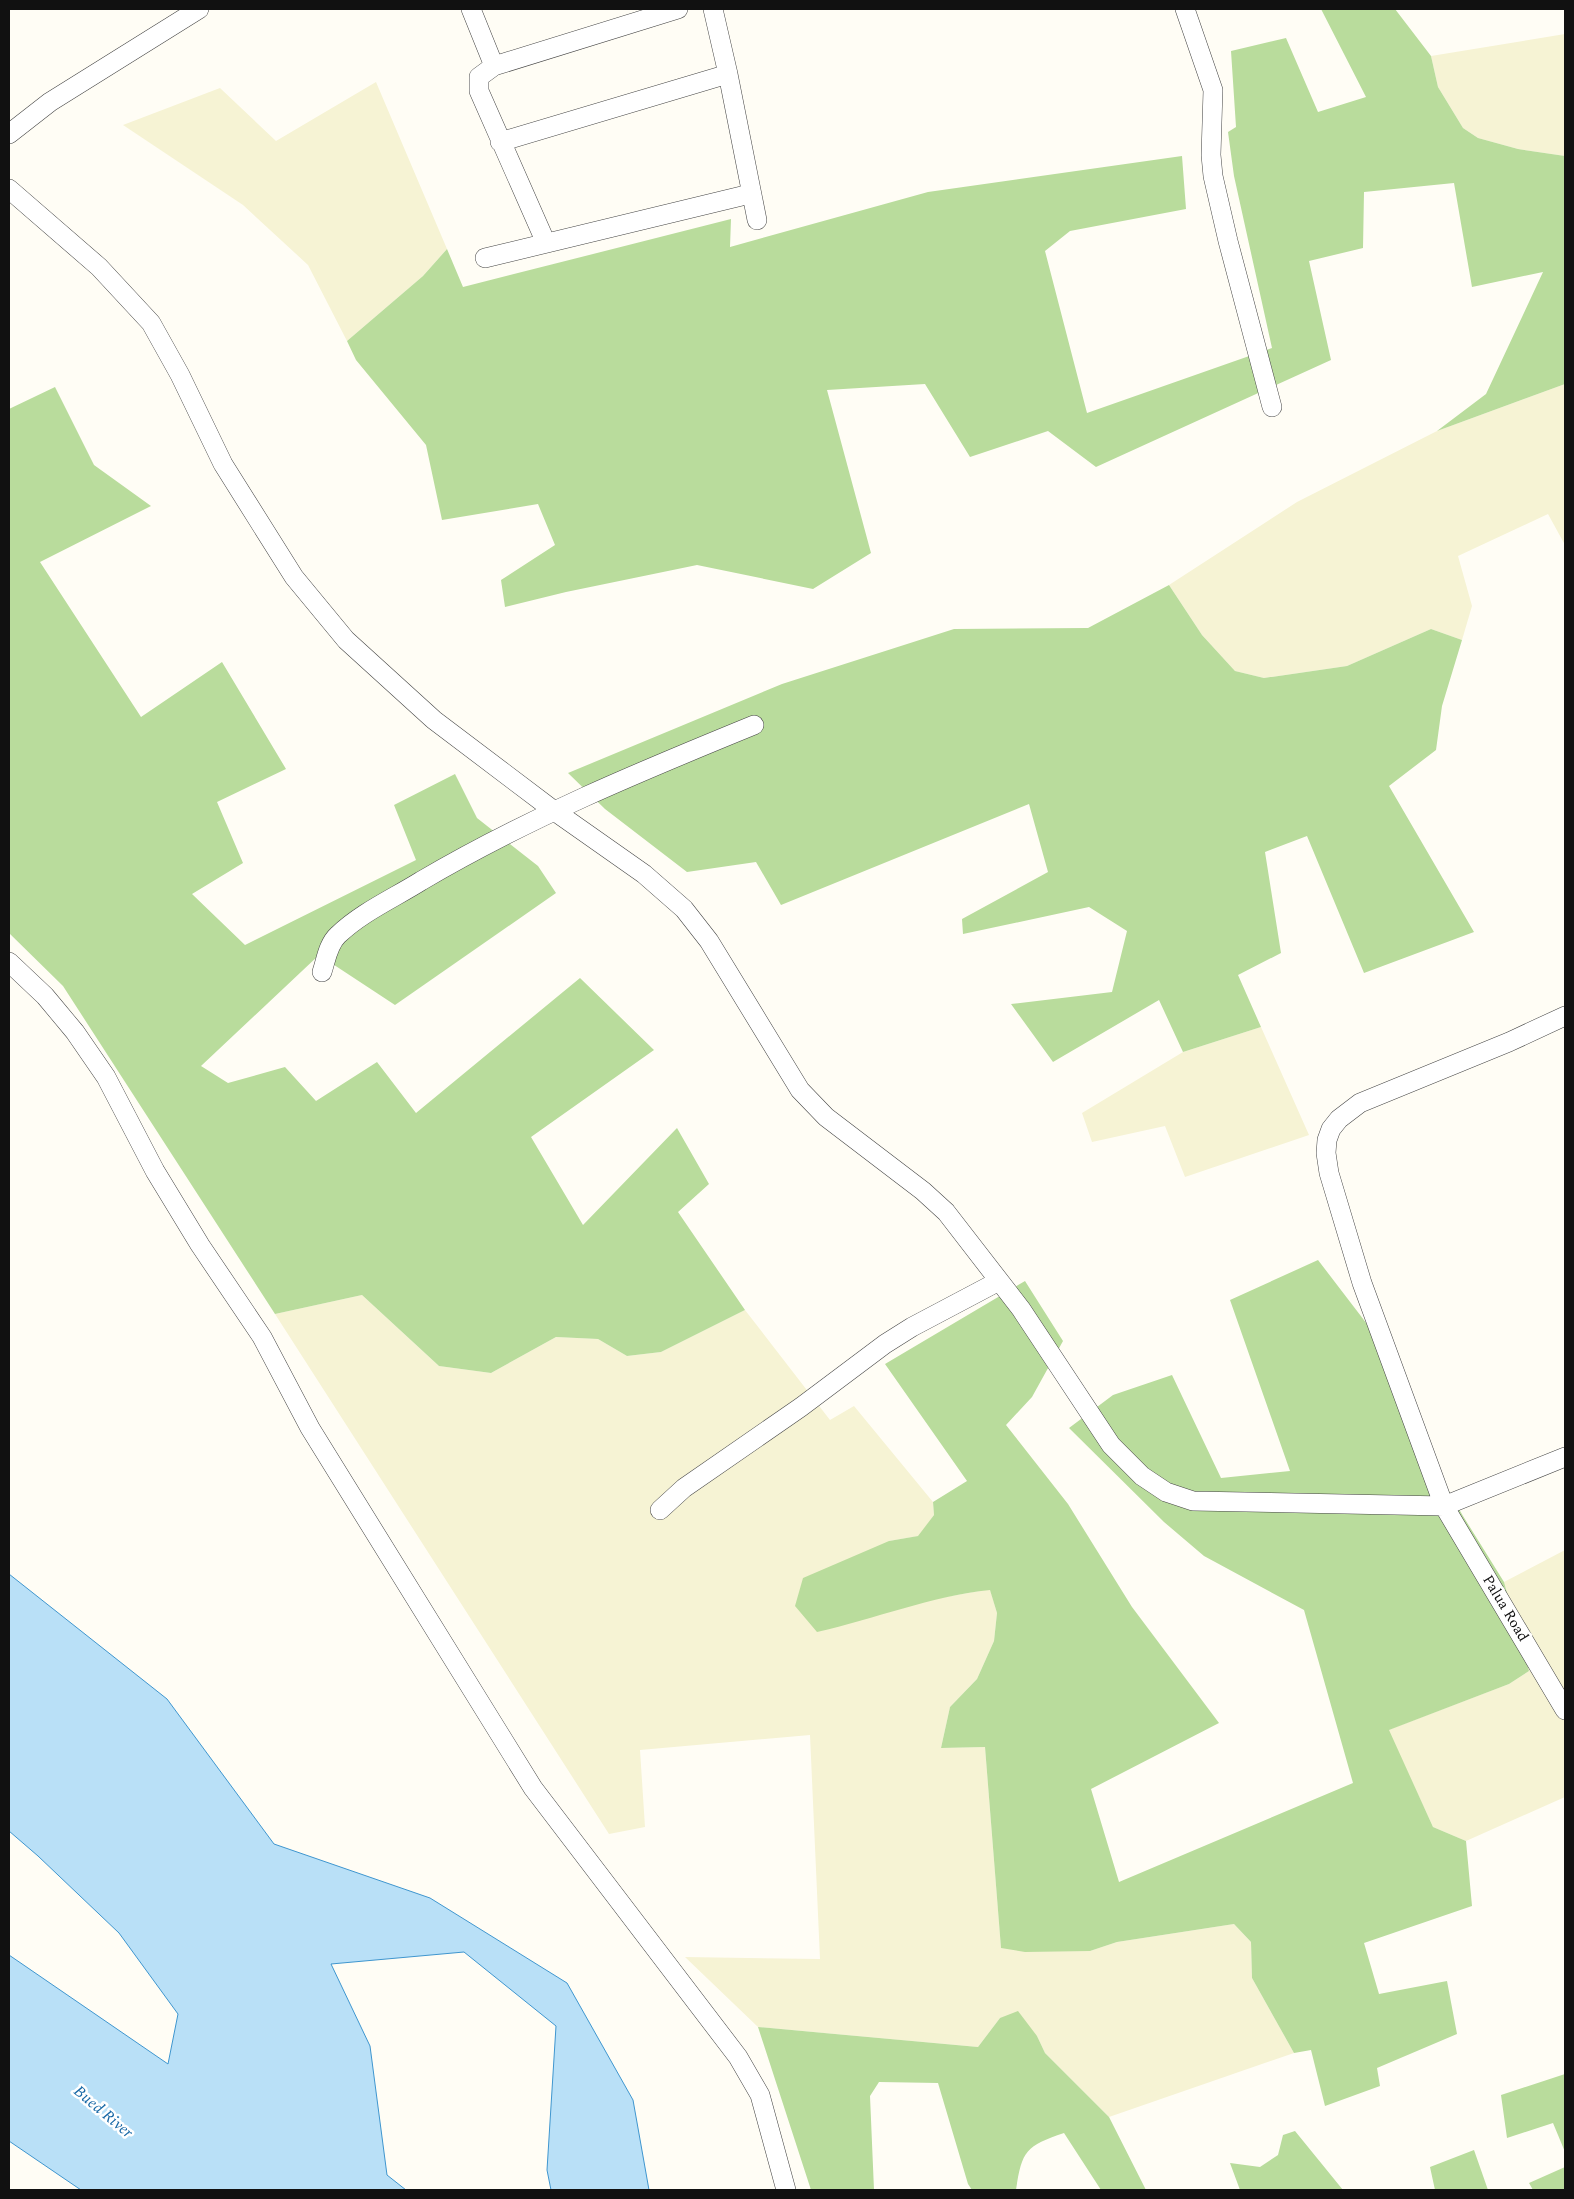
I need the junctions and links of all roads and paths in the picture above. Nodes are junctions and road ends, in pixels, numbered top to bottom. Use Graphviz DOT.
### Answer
graph roads {
  1 [pos="199,9"];
  2 [pos="471,9"];
  3 [pos="678,9"];
  4 [pos="713,9"];
  5 [pos="1185,9"];
  6 [pos="494,66"];
  7 [pos="728,74"];
  8 [pos="9,134"];
  9 [pos="500,142"];
  10 [pos="9,190"];
  11 [pos="750,194"];
  12 [pos="757,220"];
  13 [pos="546,243"];
  14 [pos="485,258"];
  15 [pos="1272,407"];
  16 [pos="754,724"];
  17 [pos="553,810"];
  18 [pos="9,962"];
  19 [pos="322,972"];
  20 [pos="1565,1016"];
  21 [pos="999,1281"];
  22 [pos="1565,1457"];
  23 [pos="1444,1506"];
  24 [pos="660,1510"];
  25 [pos="1565,1710"];
  26 [pos="786,2190"];
  1 -- 8 [label="street"];
  2 -- 6 [label="street"];
  3 -- 6 [label="street"];
  4 -- 7 [label="street"];
  5 -- 15 [label="street"];
  6 -- 9 [label="street"];
  7 -- 9 [label="street"];
  7 -- 11 [label="street"];
  9 -- 13 [label="street"];
  10 -- 17 [label="street"];
  11 -- 12 [label="street"];
  11 -- 13 [label="street"];
  13 -- 14 [label="street"];
  16 -- 17 [label="street"];
  17 -- 19 [label="street"];
  17 -- 21 [label="street"];
  18 -- 26 [label="street"];
  20 -- 23 [label="street, Palua Road"];
  21 -- 23 [label="street"];
  21 -- 24 [label="street"];
  22 -- 23 [label="street"];
  23 -- 25 [label="street, Palua Road"];
}
